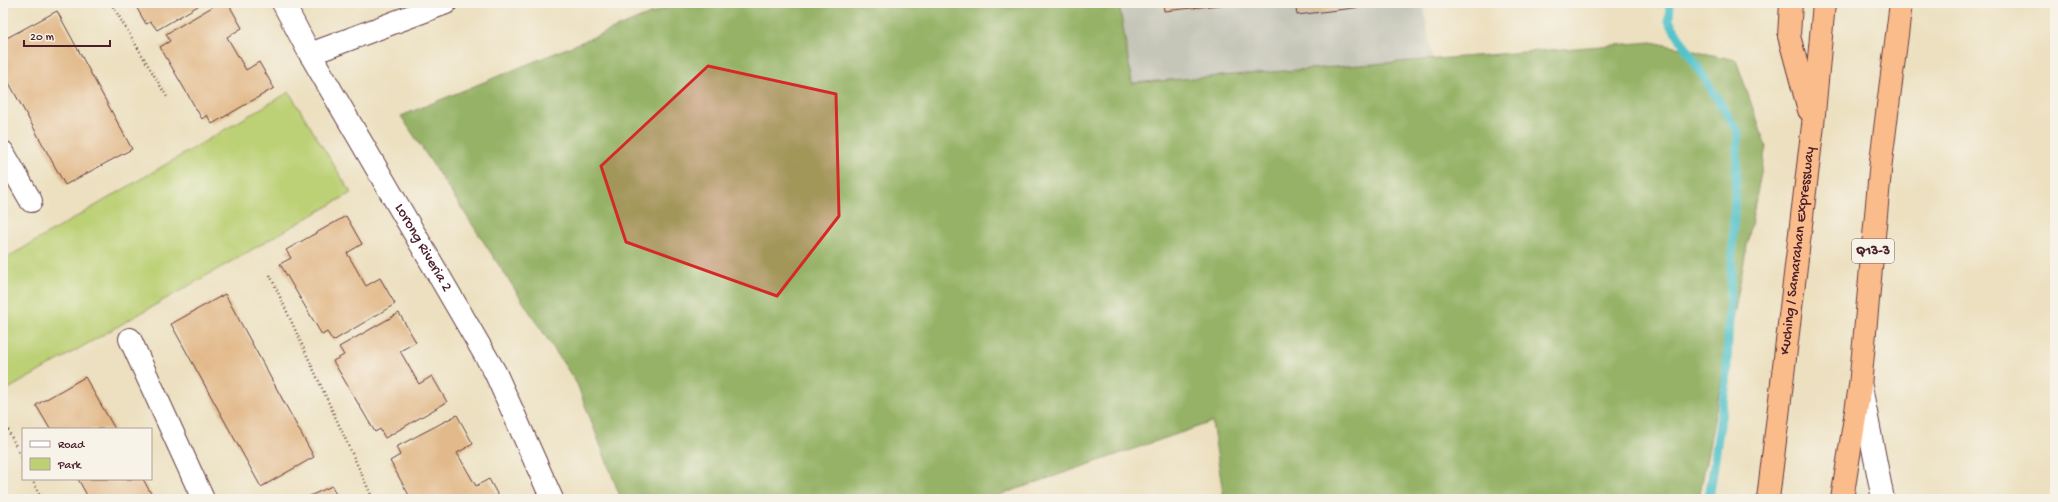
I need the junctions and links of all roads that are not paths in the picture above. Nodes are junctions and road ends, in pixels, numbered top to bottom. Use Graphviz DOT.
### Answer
graph roads {
  1 [pos="283,3"];
  2 [pos="446,3"];
  3 [pos="1791,3"];
  4 [pos="1824,3"];
  5 [pos="1901,3"];
  6 [pos="310,54"];
  7 [pos="1813,125"];
  8 [pos="3,152"];
  9 [pos="31,201"];
  10 [pos="130,339"];
  11 [pos="1860,386"];
  12 [pos="203,499"];
  13 [pos="552,499"];
  14 [pos="1768,499"];
  15 [pos="1842,499"];
  16 [pos="1884,499"];
  1 -- 6 [label="street, Lorong Riveria 2"];
  2 -- 6 [label="street"];
  3 -- 7 [label="highway"];
  4 -- 7 [label="highway, Kuching / Samarahan Expressway"];
  5 -- 11 [label="highway, Q13-3"];
  6 -- 13 [label="street, Lorong Riveria 2"];
  7 -- 14 [label="highway, Kuching / Samarahan Expressway"];
  8 -- 9 [label="street"];
  10 -- 12 [label="street"];
  11 -- 15 [label="highway, Q13-3"];
  11 -- 16 [label="street"];
}
